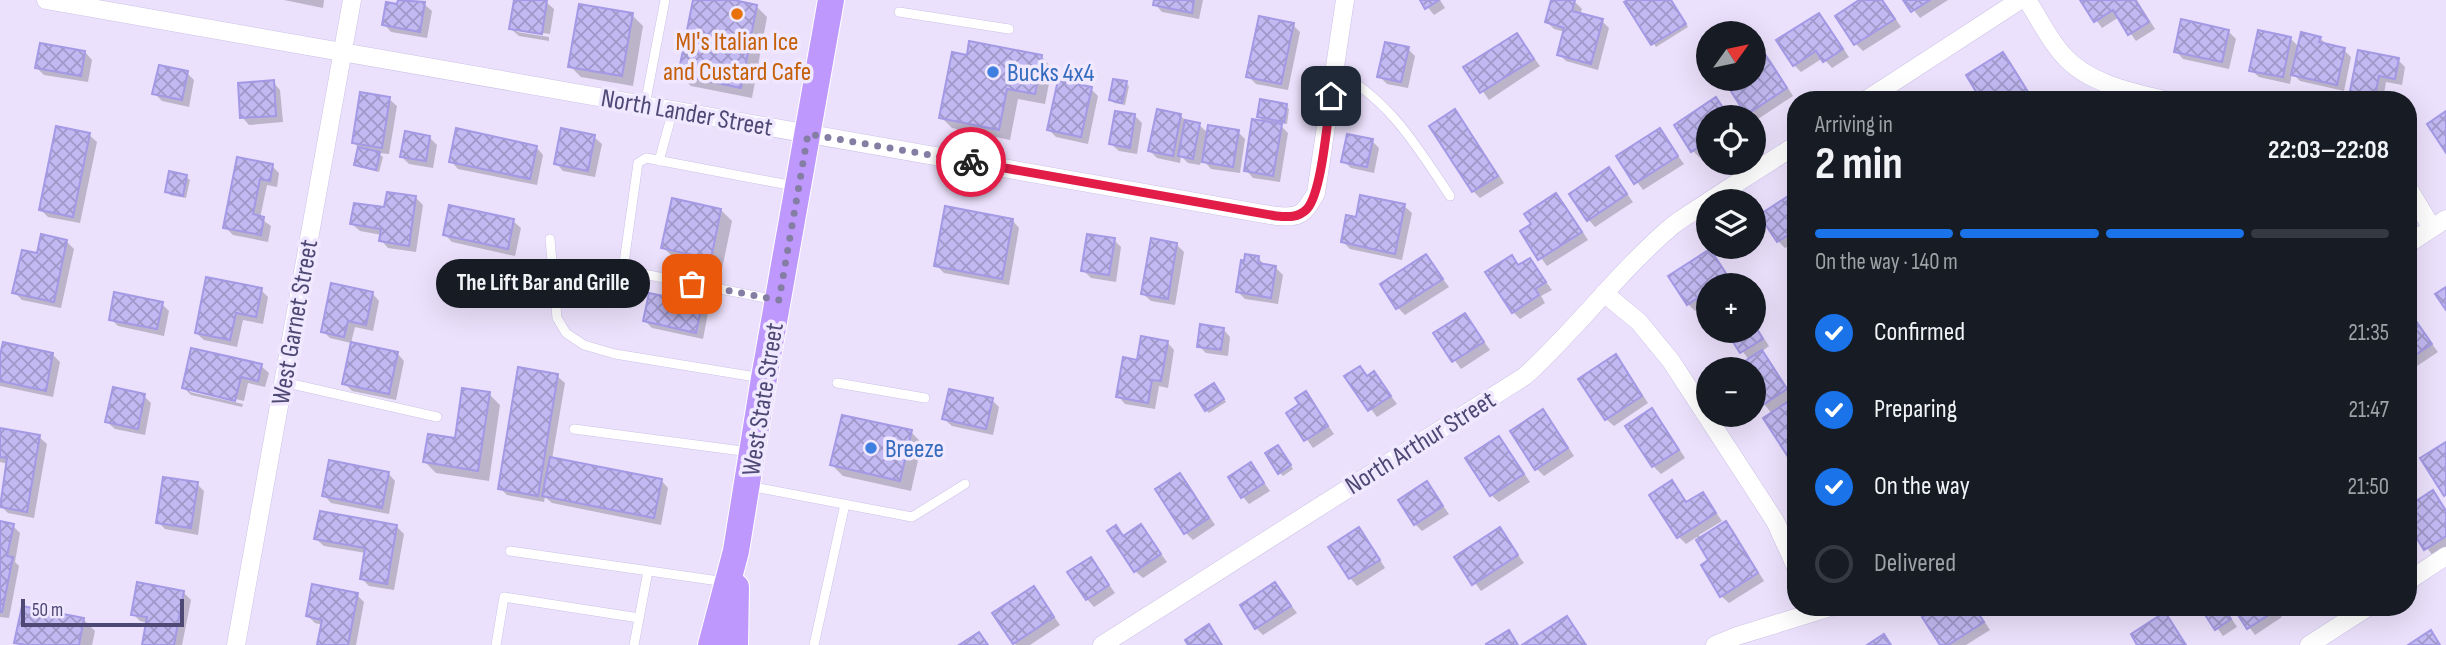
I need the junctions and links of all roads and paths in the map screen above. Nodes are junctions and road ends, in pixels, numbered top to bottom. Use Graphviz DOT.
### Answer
graph roads {
  1 [pos="46,0"];
  2 [pos="352,0"];
  3 [pos="665,0"];
  4 [pos="831,0"];
  5 [pos="1345,0"];
  6 [pos="2020,0"];
  7 [pos="2027,0"];
  8 [pos="899,12"];
  9 [pos="1009,29"];
  10 [pos="343,52"];
  11 [pos="1334,71"];
  12 [pos="1880,91"];
  13 [pos="2121,91"];
  14 [pos="645,105"];
  15 [pos="673,110"];
  16 [pos="808,134"];
  17 [pos="1787,151"];
  18 [pos="659,161"];
  19 [pos="799,187"];
  20 [pos="1729,189"];
  21 [pos="1450,196"];
  22 [pos="2417,198"];
  23 [pos="1696,210"];
  24 [pos="2439,223"];
  25 [pos="2417,238"];
  26 [pos="550,239"];
  27 [pos="1604,293"];
  28 [pos="779,300"];
  29 [pos="764,378"];
  30 [pos="283,382"];
  31 [pos="837,383"];
  32 [pos="925,398"];
  33 [pos="437,417"];
  34 [pos="574,429"];
  35 [pos="752,453"];
  36 [pos="965,484"];
  37 [pos="748,485"];
  38 [pos="845,504"];
  39 [pos="1787,547"];
  40 [pos="510,551"];
  41 [pos="736,551"];
  42 [pos="2446,556"];
  43 [pos="648,571"];
  44 [pos="2417,575"];
  45 [pos="727,583"];
  46 [pos="1791,616"];
  47 [pos="2354,616"];
  48 [pos="639,618"];
  49 [pos="236,645"];
  50 [pos="496,645"];
  51 [pos="634,645"];
  52 [pos="710,645"];
  53 [pos="735,645"];
  54 [pos="814,645"];
  55 [pos="1102,645"];
  56 [pos="1715,645"];
  57 [pos="2309,645"];
  1 -- 10 [label="street, North Lander Street"];
  2 -- 10 [label="street, West Garnet Street"];
  3 -- 14 [label="lane"];
  4 -- 16 [label="main road, West State Street"];
  5 -- 11 [label="street"];
  6 -- 12 [label="street"];
  7 -- 13 [label="street"];
  8 -- 9 [label="lane"];
  10 -- 14 [label="street, North Lander Street"];
  10 -- 30 [label="street, West Garnet Street"];
  11 -- 16 [label="street, North Lander Street"];
  11 -- 21 [label="lane"];
  14 -- 15 [label="street, North Lander Street"];
  15 -- 16 [label="street, North Lander Street"];
  15 -- 18 [label="lane"];
  16 -- 19 [label="main road, West State Street"];
  17 -- 20 [label="street, North Arthur Street"];
  18 -- 19 [label="lane"];
  18 -- 28 [label="lane"];
  19 -- 28 [label="main road, West State Street"];
  22 -- 24 [label="street"];
  23 -- 27 [label="street, North Arthur Street"];
  24 -- 25 [label="street"];
  26 -- 29 [label="lane"];
  27 -- 39 [label="street"];
  27 -- 55 [label="street, North Arthur Street"];
  28 -- 29 [label="main road, West State Street"];
  29 -- 35 [label="main road, West State Street"];
  30 -- 33 [label="lane"];
  30 -- 49 [label="street, West Garnet Street"];
  31 -- 32 [label="lane"];
  34 -- 35 [label="lane"];
  35 -- 37 [label="main road, West State Street"];
  36 -- 38 [label="lane"];
  37 -- 38 [label="lane"];
  37 -- 41 [label="main road, West State Street"];
  38 -- 54 [label="lane"];
  40 -- 43 [label="lane"];
  41 -- 45 [label="main road, West State Street"];
  41 -- 53 [label="main road, West State Street"];
  42 -- 44 [label="street"];
  43 -- 45 [label="lane"];
  43 -- 48 [label="lane"];
  45 -- 52 [label="main road, West State Street"];
  46 -- 56 [label="street"];
  47 -- 57 [label="street"];
  48 -- 50 [label="lane"];
  48 -- 51 [label="lane"];
}
